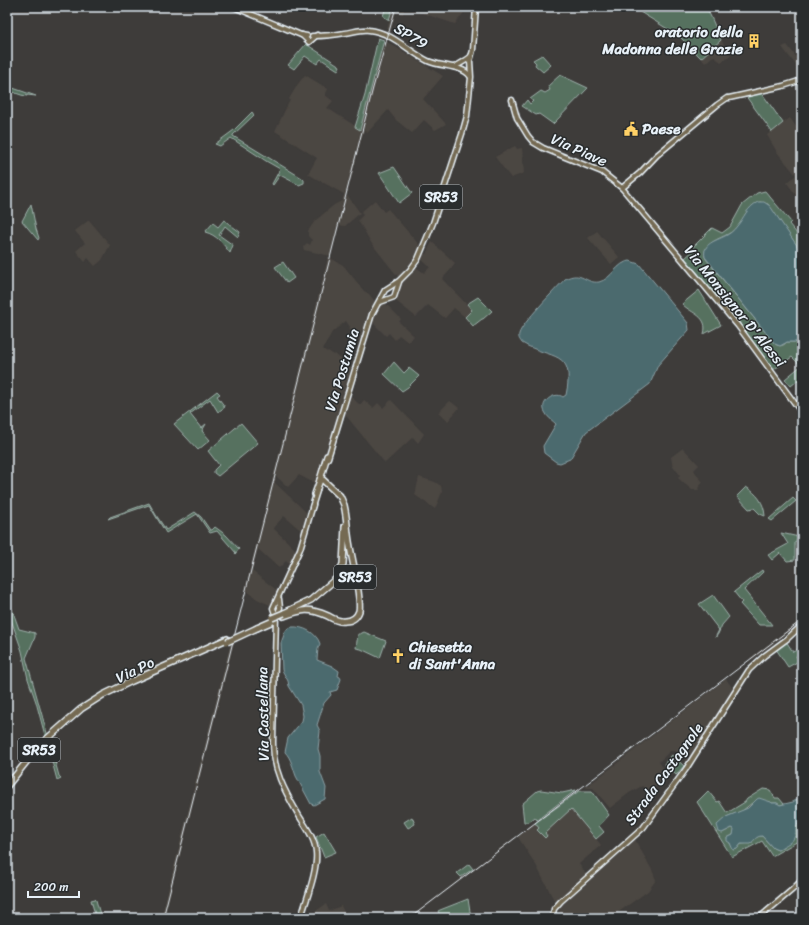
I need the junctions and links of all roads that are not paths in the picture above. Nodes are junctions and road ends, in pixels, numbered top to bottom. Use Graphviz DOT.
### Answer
graph roads {
  1 [pos="234,7"];
  2 [pos="476,7"];
  3 [pos="472,54"];
  4 [pos="465,60"];
  5 [pos="460,63"];
  6 [pos="471,66"];
  7 [pos="453,67"];
  8 [pos="463,71"];
  9 [pos="471,76"];
  10 [pos="802,80"];
  11 [pos="512,100"];
  12 [pos="622,188"];
  13 [pos="662,236"];
  14 [pos="399,281"];
  15 [pos="389,288"];
  16 [pos="395,292"];
  17 [pos="384,294"];
  18 [pos="389,299"];
  19 [pos="379,302"];
  20 [pos="802,413"];
  21 [pos="331,447"];
  22 [pos="327,456"];
  23 [pos="324,469"];
  24 [pos="320,480"];
  25 [pos="327,486"];
  26 [pos="316,493"];
  27 [pos="298,609"];
  28 [pos="279,610"];
  29 [pos="274,619"];
  30 [pos="802,625"];
  31 [pos="227,640"];
  32 [pos="7,786"];
  33 [pos="7,790"];
  34 [pos="802,880"];
  35 [pos="302,918"];
  36 [pos="552,918"];
  37 [pos="759,918"];
  1 -- 7 [label="main road, SP79 / SP79"];
  2 -- 3 [label="main road"];
  3 -- 4 [label="main road"];
  3 -- 6 [label="main road"];
  4 -- 5 [label="main road"];
  4 -- 6 [label="main road"];
  5 -- 7 [label="main road"];
  5 -- 8 [label="main road"];
  6 -- 8 [label="main road"];
  6 -- 9 [label="main road"];
  7 -- 8 [label="main road"];
  8 -- 9 [label="main road"];
  9 -- 14 [label="main road, SR53"];
  10 -- 12 [label="main road"];
  11 -- 12 [label="main road, Via Piave"];
  12 -- 13 [label="main road, Via Piave"];
  13 -- 20 [label="main road, Via Monsignor D'Alessi"];
  14 -- 15 [label="main road, SR53"];
  14 -- 16 [label="main road, SR53"];
  15 -- 16 [label="main road"];
  15 -- 17 [label="main road, SR53"];
  16 -- 18 [label="main road, SR53"];
  17 -- 18 [label="main road"];
  17 -- 19 [label="main road, Via Postumia / SR53"];
  18 -- 19 [label="main road"];
  19 -- 21 [label="main road, Via Postumia / SR53"];
  21 -- 22 [label="main road, Via Postumia / SR53"];
  21 -- 23 [label="main road, Via Postumia"];
  22 -- 24 [label="highway, SR53"];
  22 -- 26 [label="main road, Via Postumia"];
  23 -- 24 [label="main road, Via Postumia"];
  23 -- 25 [label="highway"];
  24 -- 25 [label="highway, SR53"];
  24 -- 26 [label="highway, SR53"];
  25 -- 26 [label="highway"];
  25 -- 27 [label="highway, SR53"];
  25 -- 27 [label="highway, SR53"];
  26 -- 28 [label="main road, Via Postumia"];
  27 -- 28 [label="highway, Via Po / SR53"];
  28 -- 29 [label="highway, Via Po / SR53, bridge"];
  28 -- 29 [label="main road, Via Castellana"];
  29 -- 31 [label="highway, Via Po / SR53, bridge"];
  29 -- 35 [label="main road, Via Castellana"];
  30 -- 36 [label="main road, Strada Castagnole"];
  31 -- 32 [label="highway, Via Po / SR53"];
  31 -- 33 [label="highway, Via Po / SR53"];
  34 -- 37 [label="main road"];
}
